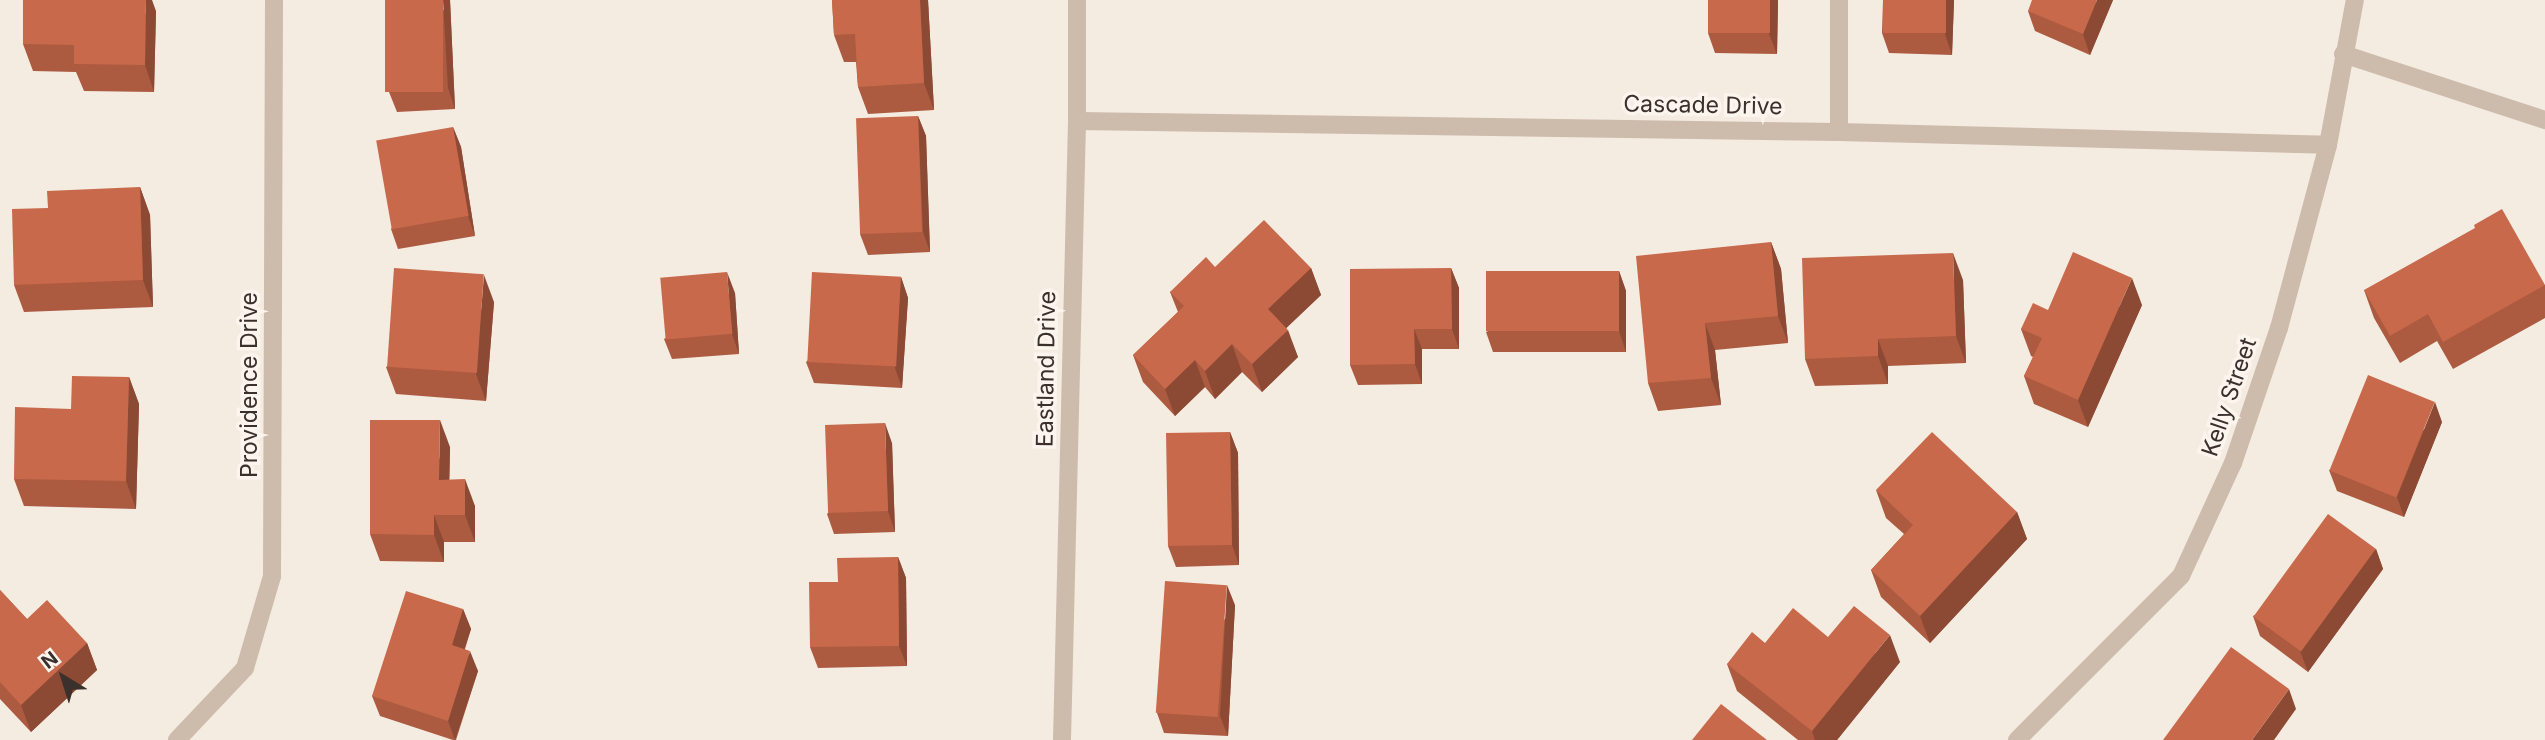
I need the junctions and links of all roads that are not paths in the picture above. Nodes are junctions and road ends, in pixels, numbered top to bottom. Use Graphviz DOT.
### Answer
graph roads {
  1 [pos="274,0"];
  2 [pos="1077,0"];
  3 [pos="1839,0"];
  4 [pos="2354,0"];
  5 [pos="2343,54"];
  6 [pos="2545,120"];
  7 [pos="1077,121"];
  8 [pos="1839,132"];
  9 [pos="2328,145"];
  10 [pos="177,740"];
  11 [pos="1062,740"];
  12 [pos="2017,740"];
  1 -- 10 [label="street, Providence Drive"];
  2 -- 7 [label="street, Eastland Drive"];
  3 -- 8 [label="street"];
  4 -- 5 [label="street, Kelly Street"];
  5 -- 6 [label="street"];
  5 -- 9 [label="street, Kelly Street"];
  7 -- 8 [label="street, Cascade Drive"];
  7 -- 11 [label="street, Eastland Drive"];
  8 -- 9 [label="street, Cascade Drive"];
  9 -- 12 [label="street, Kelly Street"];
}
